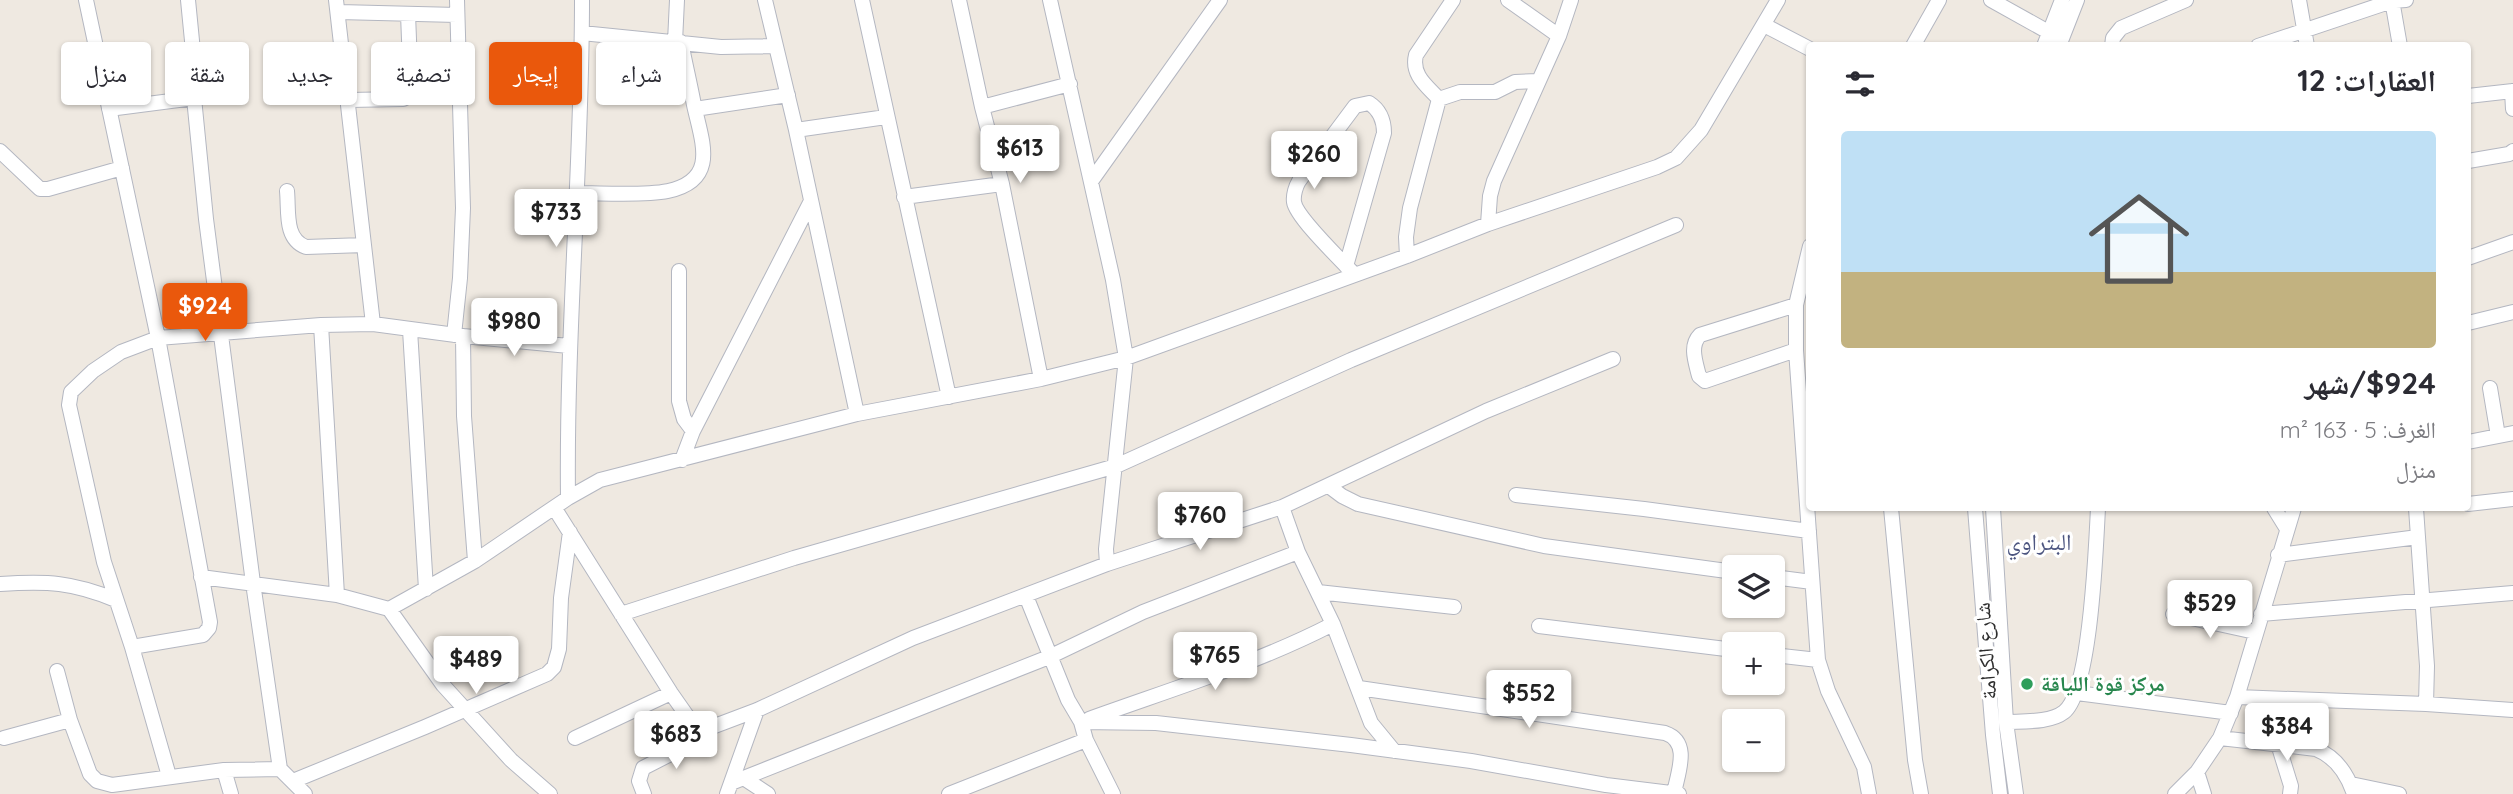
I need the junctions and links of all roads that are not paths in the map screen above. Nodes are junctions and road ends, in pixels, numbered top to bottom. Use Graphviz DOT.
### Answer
graph roads {
  1 [pos="86,0"];
  2 [pos="188,0"];
  3 [pos="582,0"];
  4 [pos="677,0"];
  5 [pos="765,0"];
  6 [pos="862,0"];
  7 [pos="959,0"];
  8 [pos="1050,0"];
  9 [pos="1220,0"];
  10 [pos="1453,0"];
  11 [pos="1508,0"];
  12 [pos="1571,0"];
  13 [pos="1778,0"];
  14 [pos="1939,0"];
  15 [pos="1991,0"];
  16 [pos="2062,0"];
  17 [pos="2077,0"];
  18 [pos="2186,0"];
  19 [pos="2300,0"];
  20 [pos="2392,0"];
  21 [pos="2406,0"];
  22 [pos="336,3"];
  23 [pos="457,7"];
  24 [pos="408,14"];
  25 [pos="1764,25"];
  26 [pos="2304,28"];
  27 [pos="582,33"];
  28 [pos="1559,36"];
  29 [pos="2053,41"];
  30 [pos="192,42"];
  31 [pos="341,42"];
  32 [pos="678,42"];
  33 [pos="1915,42"];
  34 [pos="2112,42"];
  35 [pos="2268,42"];
  36 [pos="2306,42"];
  37 [pos="2399,42"];
  38 [pos="686,43"];
  39 [pos="775,46"];
  40 [pos="1806,47"];
  41 [pos="686,74"];
  42 [pos="1538,81"];
  43 [pos="1070,84"];
  44 [pos="2513,91"];
  45 [pos="788,95"];
  46 [pos="2471,96"];
  47 [pos="1439,99"];
  48 [pos="357,100"];
  49 [pos="165,102"];
  50 [pos="195,105"];
  51 [pos="350,105"];
  52 [pos="982,107"];
  53 [pos="109,109"];
  54 [pos="695,109"];
  55 [pos="2513,109"];
  56 [pos="886,117"];
  57 [pos="796,130"];
  58 [pos="0,151"];
  59 [pos="2513,151"];
  60 [pos="2471,160"];
  61 [pos="122,168"];
  62 [pos="1091,180"];
  63 [pos="1002,184"];
  64 [pos="287,191"];
  65 [pos="577,193"];
  66 [pos="905,197"];
  67 [pos="810,203"];
  68 [pos="1488,224"];
  69 [pos="1676,225"];
  70 [pos="2513,242"];
  71 [pos="364,245"];
  72 [pos="1407,257"];
  73 [pos="2471,257"];
  74 [pos="1806,263"];
  75 [pos="1350,270"];
  76 [pos="679,271"];
  77 [pos="1796,306"];
  78 [pos="2513,312"];
  79 [pos="2471,322"];
  80 [pos="373,324"];
  81 [pos="321,326"];
  82 [pos="410,330"];
  83 [pos="221,334"];
  84 [pos="458,336"];
  85 [pos="158,338"];
  86 [pos="569,346"];
  87 [pos="1796,350"];
  88 [pos="1126,358"];
  89 [pos="1613,359"];
  90 [pos="1041,379"];
  91 [pos="2490,388"];
  92 [pos="948,397"];
  93 [pos="857,414"];
  94 [pos="693,431"];
  95 [pos="2506,435"];
  96 [pos="2471,441"];
  97 [pos="682,460"];
  98 [pos="1116,466"];
  99 [pos="1330,486"];
  100 [pos="1806,489"];
  101 [pos="1516,495"];
  102 [pos="568,498"];
  103 [pos="2513,499"];
  104 [pos="2471,504"];
  105 [pos="1282,508"];
  106 [pos="555,509"];
  107 [pos="1808,511"];
  108 [pos="1891,511"];
  109 [pos="1975,511"];
  110 [pos="1993,511"];
  111 [pos="2098,511"];
  112 [pos="2276,511"];
  113 [pos="2293,511"];
  114 [pos="2421,511"];
  115 [pos="2287,529"];
  116 [pos="1809,531"];
  117 [pos="570,532"];
  118 [pos="2418,537"];
  119 [pos="1298,552"];
  120 [pos="2278,555"];
  121 [pos="475,561"];
  122 [pos="1107,564"];
  123 [pos="1722,570"];
  124 [pos="201,577"];
  125 [pos="1785,579"];
  126 [pos="1812,582"];
  127 [pos="253,583"];
  128 [pos="0,584"];
  129 [pos="426,589"];
  130 [pos="1318,592"];
  131 [pos="2513,593"];
  132 [pos="337,595"];
  133 [pos="1026,596"];
  134 [pos="116,600"];
  135 [pos="2422,602"];
  136 [pos="1454,607"];
  137 [pos="389,609"];
  138 [pos="621,614"];
  139 [pos="2173,614"];
  140 [pos="2261,614"];
  141 [pos="1333,624"];
  142 [pos="1539,626"];
  143 [pos="2255,632"];
  144 [pos="132,647"];
  145 [pos="1722,649"];
  146 [pos="1785,656"];
  147 [pos="1049,657"];
  148 [pos="1818,660"];
  149 [pos="57,671"];
  150 [pos="1359,688"];
  151 [pos="671,693"];
  152 [pos="2077,693"];
  153 [pos="2237,697"];
  154 [pos="2426,704"];
  155 [pos="464,709"];
  156 [pos="757,710"];
  157 [pos="2513,710"];
  158 [pos="2231,713"];
  159 [pos="70,720"];
  160 [pos="1081,722"];
  161 [pos="2006,722"];
  162 [pos="4,738"];
  163 [pos="575,738"];
  164 [pos="2220,738"];
  165 [pos="1086,740"];
  166 [pos="692,743"];
  167 [pos="2278,744"];
  168 [pos="1394,751"];
  169 [pos="280,769"];
  170 [pos="224,770"];
  171 [pos="2197,772"];
  172 [pos="169,776"];
  173 [pos="293,781"];
  174 [pos="735,785"];
  175 [pos="123,789"];
  176 [pos="2352,789"];
  177 [pos="1604,790"];
  178 [pos="1677,793"];
  179 [pos="231,794"];
  180 [pos="305,794"];
  181 [pos="550,794"];
  182 [pos="645,794"];
  183 [pos="768,794"];
  184 [pos="949,794"];
  185 [pos="1113,794"];
  186 [pos="1869,794"];
  187 [pos="1921,794"];
  188 [pos="2000,794"];
  189 [pos="2016,794"];
  190 [pos="2175,794"];
  191 [pos="2204,794"];
  192 [pos="2290,794"];
  193 [pos="2399,794"];
  1 -- 53 [label="street"];
  2 -- 30 [label="street"];
  3 -- 27 [label="street"];
  4 -- 32 [label="street"];
  5 -- 39 [label="street"];
  6 -- 56 [label="street"];
  7 -- 52 [label="street"];
  8 -- 43 [label="street"];
  9 -- 62 [label="street"];
  10 -- 47 [label="street"];
  11 -- 28 [label="street"];
  12 -- 28 [label="street"];
  13 -- 25 [label="street"];
  14 -- 33 [label="street"];
  15 -- 29 [label="street"];
  16 -- 29 [label="street"];
  17 -- 29 [label="street"];
  18 -- 34 [label="street"];
  19 -- 26 [label="street"];
  20 -- 21 [label="street"];
  20 -- 26 [label="street"];
  20 -- 37 [label="street"];
  22 -- 24 [label="street"];
  22 -- 31 [label="street"];
  23 -- 24 [label="street"];
  23 -- 84 [label="street"];
  24 -- 48 [label="street"];
  25 -- 40 [label="street"];
  25 -- 68 [label="street"];
  26 -- 35 [label="street"];
  26 -- 36 [label="street"];
  27 -- 32 [label="street"];
  27 -- 65 [label="street"];
  28 -- 42 [label="street"];
  38 -- 39 [label="street"];
  39 -- 45 [label="street"];
  41 -- 54 [label="street"];
  42 -- 47 [label="street"];
  42 -- 68 [label="street"];
  43 -- 52 [label="street"];
  43 -- 62 [label="street"];
  44 -- 46 [label="street"];
  44 -- 55 [label="street"];
  45 -- 54 [label="street"];
  45 -- 57 [label="street"];
  47 -- 72 [label="street"];
  49 -- 53 [label="street"];
  50 -- 83 [label="street"];
  51 -- 71 [label="street"];
  52 -- 63 [label="street"];
  53 -- 61 [label="street"];
  54 -- 65 [label="street"];
  56 -- 57 [label="street"];
  56 -- 66 [label="street"];
  57 -- 67 [label="street"];
  58 -- 61 [label="street"];
  59 -- 60 [label="street"];
  61 -- 85 [label="street"];
  62 -- 88 [label="street"];
  63 -- 66 [label="street"];
  63 -- 90 [label="street"];
  64 -- 71 [label="street"];
  65 -- 86 [label="street"];
  66 -- 92 [label="street"];
  67 -- 93 [label="street"];
  67 -- 94 [label="street"];
  68 -- 72 [label="street"];
  69 -- 98 [label="street"];
  70 -- 73 [label="street"];
  71 -- 80 [label="street"];
  72 -- 75 [label="street"];
  74 -- 77 [label="street"];
  75 -- 75 [label="street"];
  75 -- 88 [label="street"];
  76 -- 94 [label="street"];
  77 -- 87 [label="street"];
  77 -- 87 [label="street"];
  78 -- 79 [label="street"];
  80 -- 81 [label="street"];
  80 -- 82 [label="street"];
  81 -- 83 [label="street"];
  81 -- 132 [label="street"];
  82 -- 84 [label="street"];
  82 -- 129 [label="street"];
  83 -- 85 [label="street"];
  83 -- 127 [label="street"];
  84 -- 86 [label="street"];
  84 -- 121 [label="street"];
  85 -- 124 [label="street"];
  85 -- 134 [label="street"];
  86 -- 102 [label="street"];
  87 -- 100 [label="street"];
  88 -- 90 [label="street"];
  88 -- 98 [label="street"];
  89 -- 99 [label="street"];
  90 -- 92 [label="street"];
  91 -- 95 [label="street"];
  92 -- 93 [label="street"];
  93 -- 97 [label="street"];
  94 -- 97 [label="street"];
  95 -- 96 [label="street"];
  97 -- 102 [label="street"];
  98 -- 122 [label="street"];
  98 -- 138 [label="street"];
  99 -- 105 [label="street"];
  99 -- 123 [label="street"];
  101 -- 116 [label="street"];
  102 -- 106 [label="street"];
  103 -- 104 [label="street"];
  105 -- 119 [label="street"];
  105 -- 122 [label="street"];
  106 -- 117 [label="street"];
  106 -- 121 [label="street"];
  107 -- 116 [label="street"];
  108 -- 187 [label="street"];
  109 -- 188 [label="street, شارع الكرامة"];
  110 -- 161 [label="street, شارع الكرامة"];
  111 -- 152 [label="street"];
  112 -- 115 [label="street"];
  113 -- 115 [label="street"];
  114 -- 118 [label="street"];
  115 -- 120 [label="street"];
  116 -- 126 [label="street"];
  117 -- 138 [label="street"];
  117 -- 155 [label="street"];
  118 -- 120 [label="street"];
  118 -- 135 [label="street"];
  119 -- 130 [label="street"];
  119 -- 147 [label="street"];
  120 -- 140 [label="street"];
  121 -- 129 [label="street"];
  122 -- 133 [label="street"];
  124 -- 127 [label="street"];
  124 -- 144 [label="street"];
  125 -- 126 [label="street"];
  126 -- 148 [label="street"];
  127 -- 132 [label="street"];
  127 -- 169 [label="street"];
  128 -- 134 [label="street"];
  129 -- 137 [label="street"];
  130 -- 136 [label="street"];
  130 -- 141 [label="street"];
  131 -- 135 [label="street"];
  132 -- 137 [label="street"];
  133 -- 147 [label="street"];
  133 -- 156 [label="street"];
  134 -- 144 [label="street"];
  135 -- 140 [label="street"];
  135 -- 154 [label="street"];
  137 -- 155 [label="street"];
  138 -- 151 [label="street"];
  139 -- 143 [label="street"];
  140 -- 143 [label="street"];
  141 -- 150 [label="street"];
  141 -- 160 [label="street"];
  142 -- 145 [label="street"];
  143 -- 153 [label="street"];
  144 -- 172 [label="street"];
  146 -- 148 [label="street"];
  147 -- 160 [label="street"];
  147 -- 174 [label="street"];
  148 -- 186 [label="street"];
  149 -- 159 [label="street"];
  150 -- 168 [label="street"];
  150 -- 178 [label="street"];
  151 -- 156 [label="street"];
  151 -- 163 [label="street"];
  152 -- 158 [label="street"];
  152 -- 161 [label="street"];
  153 -- 154 [label="street"];
  153 -- 158 [label="street"];
  154 -- 157 [label="street"];
  155 -- 173 [label="street"];
  155 -- 181 [label="street"];
  156 -- 174 [label="street"];
  158 -- 164 [label="street"];
  159 -- 162 [label="street"];
  159 -- 175 [label="street"];
  160 -- 165 [label="street"];
  160 -- 168 [label="street"];
  161 -- 189 [label="street, شارع الكرامة"];
  164 -- 167 [label="street"];
  164 -- 171 [label="street"];
  165 -- 184 [label="street"];
  165 -- 185 [label="street"];
  166 -- 182 [label="street"];
  167 -- 176 [label="street"];
  167 -- 192 [label="street"];
  168 -- 177 [label="street"];
  169 -- 170 [label="street"];
  169 -- 173 [label="street"];
  170 -- 172 [label="street"];
  170 -- 179 [label="street"];
  171 -- 190 [label="street"];
  171 -- 191 [label="street"];
  172 -- 175 [label="street"];
  173 -- 180 [label="street"];
  174 -- 183 [label="street"];
  176 -- 193 [label="street"];
  177 -- 178 [label="street"];
}
